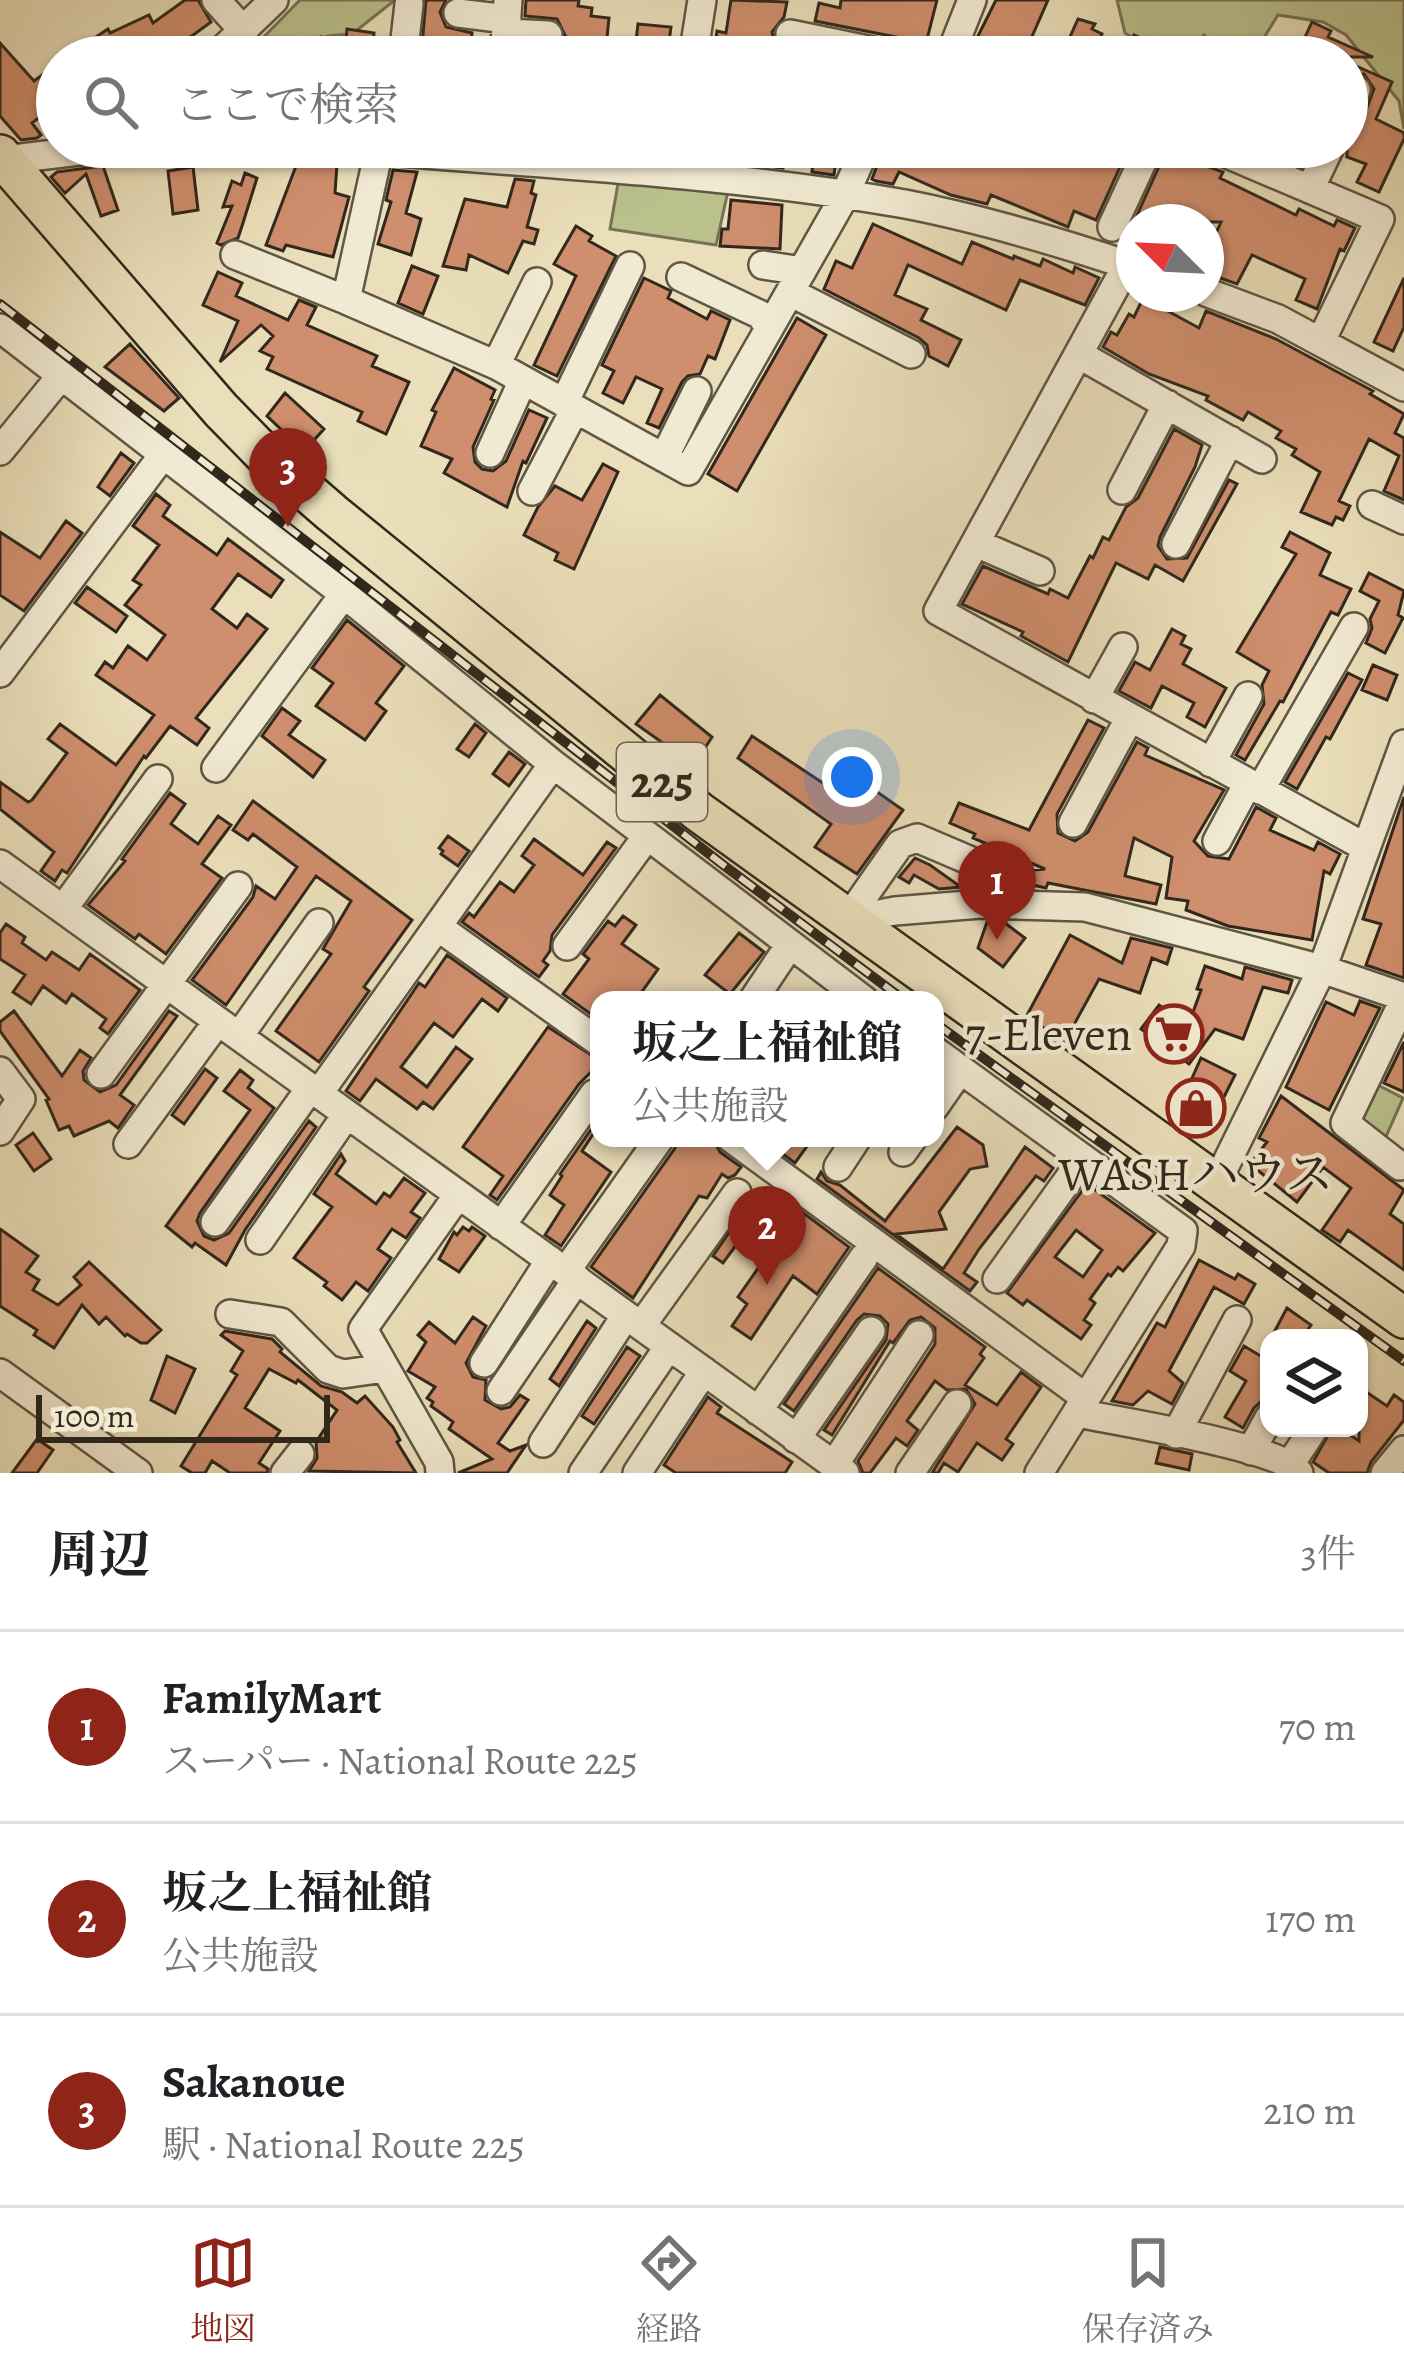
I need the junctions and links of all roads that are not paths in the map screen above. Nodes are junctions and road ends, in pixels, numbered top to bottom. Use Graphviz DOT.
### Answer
graph roads {
  1 [pos="216,0"];
  2 [pos="274,0"];
  3 [pos="702,0"];
  4 [pos="972,0"];
  5 [pos="409,4"];
  6 [pos="458,14"];
  7 [pos="506,27"];
  8 [pos="241,28"];
  9 [pos="790,34"];
  10 [pos="548,35"];
  11 [pos="234,36"];
  12 [pos="406,36"];
  13 [pos="696,36"];
  14 [pos="800,36"];
  15 [pos="962,36"];
  16 [pos="36,155"];
  17 [pos="3,158"];
  18 [pos="385,168"];
  19 [pos="713,168"];
  20 [pos="857,168"];
  21 [pos="1139,168"];
  22 [pos="1285,168"];
  23 [pos="1320,168"];
  24 [pos="1310,189"];
  25 [pos="844,196"];
  26 [pos="1112,226"];
  27 [pos="235,256"];
  28 [pos="1116,261"];
  29 [pos="764,265"];
  30 [pos="630,266"];
  31 [pos="681,277"];
  32 [pos="796,281"];
  33 [pos="537,282"];
  34 [pos="1116,291"];
  35 [pos="1224,299"];
  36 [pos="346,300"];
  37 [pos="770,327"];
  38 [pos="0,328"];
  39 [pos="1321,341"];
  40 [pos="911,354"];
  41 [pos="1080,355"];
  42 [pos="496,365"];
  43 [pos="1400,374"];
  44 [pos="61,376"];
  45 [pos="523,380"];
  46 [pos="697,391"];
  47 [pos="1167,404"];
  48 [pos="569,406"];
  49 [pos="1230,440"];
  50 [pos="0,451"];
  51 [pos="490,453"];
  52 [pos="163,455"];
  53 [pos="664,458"];
  54 [pos="1262,459"];
  55 [pos="532,490"];
  56 [pos="1122,490"];
  57 [pos="1372,505"];
  58 [pos="1404,520"];
  59 [pos="976,543"];
  60 [pos="1176,544"];
  61 [pos="1040,571"];
  62 [pos="344,594"];
  63 [pos="1354,626"];
  64 [pos="1123,647"];
  65 [pos="0,673"];
  66 [pos="1248,695"];
  67 [pos="1094,699"];
  68 [pos="1130,718"];
  69 [pos="1404,745"];
  70 [pos="1211,763"];
  71 [pos="554,764"];
  72 [pos="216,768"];
  73 [pos="158,779"];
  74 [pos="1254,787"];
  75 [pos="1073,823"];
  76 [pos="647,836"];
  77 [pos="1217,842"];
  78 [pos="1365,847"];
  79 [pos="0,864"];
  80 [pos="985,867"];
  81 [pos="238,886"];
  82 [pos="63,909"];
  83 [pos="847,920"];
  84 [pos="319,923"];
  85 [pos="438,927"];
  86 [pos="567,946"];
  87 [pos="789,946"];
  88 [pos="1322,969"];
  89 [pos="166,985"];
  90 [pos="759,991"];
  91 [pos="852,991"];
  92 [pos="1404,999"];
  93 [pos="229,1029"];
  94 [pos="590,1036"];
  95 [pos="944,1058"];
  96 [pos="960,1070"];
  97 [pos="0,1071"];
  98 [pos="100,1074"];
  99 [pos="315,1090"];
  100 [pos="944,1093"];
  101 [pos="590,1100"];
  102 [pos="347,1114"];
  103 [pos="0,1131"];
  104 [pos="128,1144"];
  105 [pos="653,1147"];
  106 [pos="743,1147"];
  107 [pos="851,1147"];
  108 [pos="1083,1159"];
  109 [pos="1404,1165"];
  110 [pos="838,1167"];
  111 [pos="1216,1184"];
  112 [pos="737,1193"];
  113 [pos="458,1195"];
  114 [pos="215,1222"];
  115 [pos="501,1226"];
  116 [pos="260,1240"];
  117 [pos="864,1257"];
  118 [pos="564,1270"];
  119 [pos="997,1279"];
  120 [pos="230,1314"];
  121 [pos="1404,1318"];
  122 [pos="634,1320"];
  123 [pos="1238,1320"];
  124 [pos="871,1331"];
  125 [pos="919,1335"];
  126 [pos="670,1346"];
  127 [pos="484,1363"];
  128 [pos="386,1368"];
  129 [pos="704,1372"];
  130 [pos="3,1381"];
  131 [pos="501,1391"];
  132 [pos="957,1404"];
  133 [pos="1082,1405"];
  134 [pos="758,1411"];
  135 [pos="1176,1434"];
  136 [pos="1260,1434"];
  137 [pos="1310,1437"];
  138 [pos="796,1438"];
  139 [pos="543,1443"];
  140 [pos="1404,1450"];
  141 [pos="1251,1451"];
  142 [pos="828,1467"];
  143 [pos="1295,1468"];
  144 [pos="138,1473"];
  145 [pos="440,1473"];
  146 [pos="583,1473"];
  147 [pos="637,1473"];
  148 [pos="910,1473"];
  149 [pos="1039,1473"];
  150 [pos="1385,1473"];
  1 -- 8 [label="street"];
  2 -- 8 [label="street"];
  3 -- 13 [label="street"];
  4 -- 15 [label="street"];
  5 -- 12 [label="street"];
  6 -- 7 [label="street"];
  7 -- 10 [label="street"];
  8 -- 11 [label="street"];
  9 -- 14 [label="street"];
  16 -- 17 [label="street"];
  17 -- 83 [label="highway, 225"];
  18 -- 36 [label="street"];
  19 -- 25 [label="street"];
  20 -- 25 [label="street"];
  21 -- 26 [label="street"];
  22 -- 24 [label="street"];
  23 -- 24 [label="street"];
  24 -- 39 [label="street"];
  25 -- 28 [label="street"];
  25 -- 32 [label="street"];
  27 -- 36 [label="street"];
  29 -- 32 [label="street"];
  30 -- 48 [label="street"];
  31 -- 37 [label="street"];
  32 -- 37 [label="street"];
  32 -- 40 [label="street"];
  33 -- 42 [label="street"];
  34 -- 41 [label="street"];
  35 -- 39 [label="street"];
  36 -- 42 [label="street"];
  37 -- 53 [label="street"];
  38 -- 44 [label="street"];
  39 -- 43 [label="street"];
  41 -- 47 [label="street"];
  41 -- 59 [label="street"];
  42 -- 45 [label="street"];
  44 -- 50 [label="street"];
  44 -- 52 [label="street"];
  45 -- 48 [label="street"];
  45 -- 51 [label="street"];
  46 -- 53 [label="street"];
  47 -- 49 [label="street"];
  47 -- 56 [label="street"];
  48 -- 53 [label="street"];
  48 -- 55 [label="street"];
  49 -- 54 [label="street"];
  49 -- 60 [label="street"];
  52 -- 62 [label="street"];
  52 -- 65 [label="street"];
  57 -- 58 [label="street"];
  59 -- 61 [label="street"];
  59 -- 67 [label="street"];
  62 -- 71 [label="street"];
  62 -- 72 [label="street"];
  63 -- 74 [label="street"];
  64 -- 67 [label="street"];
  66 -- 70 [label="street"];
  67 -- 68 [label="street"];
  68 -- 70 [label="street"];
  68 -- 75 [label="street"];
  69 -- 78 [label="street"];
  70 -- 74 [label="street"];
  71 -- 76 [label="street"];
  71 -- 85 [label="street"];
  73 -- 82 [label="street"];
  74 -- 77 [label="street"];
  74 -- 78 [label="street"];
  76 -- 86 [label="street"];
  76 -- 87 [label="street"];
  78 -- 88 [label="street"];
  79 -- 82 [label="street"];
  80 -- 83 [label="street"];
  81 -- 89 [label="street"];
  82 -- 89 [label="street"];
  83 -- 88 [label="street"];
  83 -- 111 [label="highway, 225"];
  84 -- 93 [label="street"];
  85 -- 94 [label="street"];
  85 -- 99 [label="street"];
  87 -- 90 [label="street"];
  87 -- 91 [label="street"];
  88 -- 92 [label="street"];
  88 -- 111 [label="street"];
  89 -- 93 [label="street"];
  89 -- 98 [label="street"];
  92 -- 109 [label="street"];
  93 -- 99 [label="street"];
  93 -- 104 [label="street"];
  95 -- 96 [label="street"];
  96 -- 100 [label="street"];
  96 -- 108 [label="street"];
  97 -- 103 [label="street"];
  99 -- 102 [label="street"];
  99 -- 114 [label="street"];
  101 -- 115 [label="street"];
  102 -- 113 [label="street"];
  102 -- 116 [label="street"];
  105 -- 118 [label="street"];
  106 -- 133 [label="street"];
  107 -- 110 [label="street"];
  108 -- 119 [label="street"];
  108 -- 133 [label="street"];
  111 -- 121 [label="highway, 225"];
  112 -- 122 [label="street"];
  113 -- 115 [label="street"];
  113 -- 128 [label="street"];
  115 -- 118 [label="street"];
  117 -- 134 [label="street"];
  118 -- 122 [label="street"];
  118 -- 127 [label="street"];
  118 -- 131 [label="street"];
  120 -- 128 [label="street"];
  122 -- 126 [label="street"];
  122 -- 139 [label="street"];
  123 -- 135 [label="street"];
  124 -- 138 [label="street"];
  125 -- 142 [label="street"];
  126 -- 129 [label="street"];
  126 -- 146 [label="street"];
  128 -- 145 [label="street"];
  129 -- 134 [label="street"];
  129 -- 147 [label="street"];
  130 -- 144 [label="street"];
  132 -- 148 [label="street"];
  133 -- 135 [label="street"];
  133 -- 149 [label="street"];
  134 -- 138 [label="street"];
  135 -- 141 [label="street"];
  136 -- 141 [label="street"];
  137 -- 143 [label="street"];
  138 -- 142 [label="street"];
  140 -- 150 [label="street"];
  141 -- 143 [label="street"];
}
